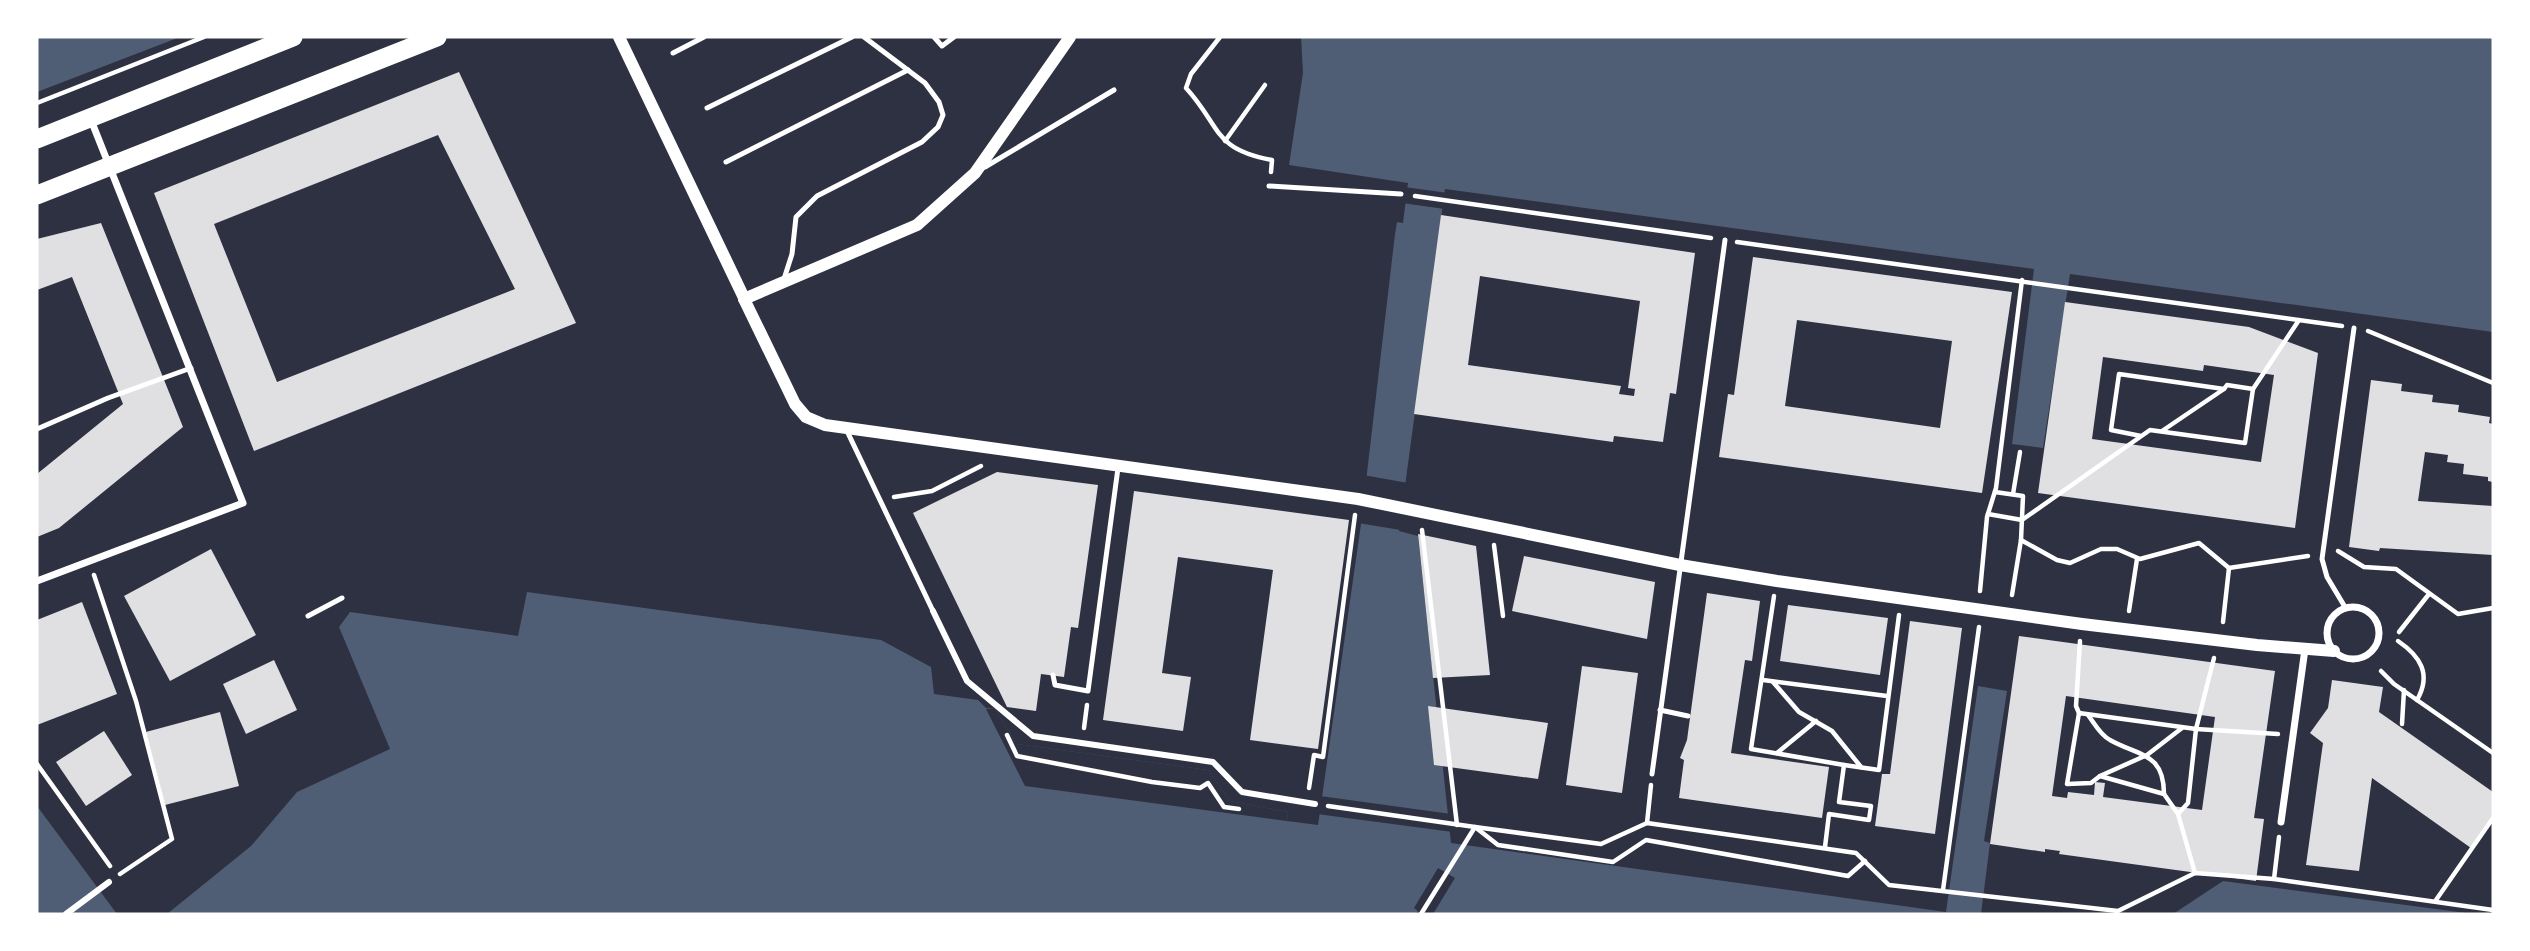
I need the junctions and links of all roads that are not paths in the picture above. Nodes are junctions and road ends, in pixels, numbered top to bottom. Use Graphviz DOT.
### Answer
graph roads {
  1 [pos="293,37"];
  2 [pos="437,37"];
  3 [pos="619,37"];
  4 [pos="704,37"];
  5 [pos="852,37"];
  6 [pos="864,37"];
  7 [pos="934,37"];
  8 [pos="954,37"];
  9 [pos="1070,37"];
  10 [pos="673,53"];
  11 [pos="908,71"];
  12 [pos="1114,90"];
  13 [pos="707,108"];
  14 [pos="90,117"];
  15 [pos="37,139"];
  16 [pos="726,162"];
  17 [pos="109,166"];
  18 [pos="975,173"];
  19 [pos="1269,186"];
  20 [pos="1401,194"];
  21 [pos="37,195"];
  22 [pos="1725,240"];
  23 [pos="780,284"];
  24 [pos="745,300"];
  25 [pos="2354,328"];
  26 [pos="191,368"];
  27 [pos="846,428"];
  28 [pos="37,429"];
  29 [pos="1119,464"];
  30 [pos="1680,565"];
  31 [pos="37,581"];
  32 [pos="342,598"];
  33 [pos="2345,607"];
  34 [pos="933,611"];
  35 [pos="308,616"];
  36 [pos="2305,649"];
  37 [pos="2334,651"];
  38 [pos="1053,675"];
  39 [pos="1660,710"];
  40 [pos="1688,716"];
  41 [pos="1652,774"];
  42 [pos="1315,804"];
  43 [pos="2281,822"];
  44 [pos="108,882"];
  45 [pos="66,914"];
  1 -- 14 [label="highway"];
  2 -- 17 [label="highway"];
  3 -- 24 [label="street"];
  4 -- 10 [label="lane"];
  5 -- 13 [label="lane"];
  6 -- 11 [label="lane"];
  7 -- 8 [label="lane"];
  9 -- 18 [label="street"];
  11 -- 16 [label="lane"];
  11 -- 23 [label="lane"];
  12 -- 18 [label="lane"];
  14 -- 15 [label="highway"];
  14 -- 17 [label="street"];
  17 -- 21 [label="highway"];
  17 -- 26 [label="street"];
  18 -- 23 [label="street"];
  19 -- 20 [label="lane"];
  22 -- 30 [label="lane"];
  23 -- 24 [label="street"];
  24 -- 27 [label="street"];
  25 -- 33 [label="lane"];
  26 -- 28 [label="lane"];
  26 -- 31 [label="street"];
  27 -- 29 [label="street"];
  27 -- 34 [label="lane"];
  29 -- 30 [label="street"];
  29 -- 38 [label="lane"];
  30 -- 36 [label="street"];
  30 -- 39 [label="lane"];
  32 -- 35 [label="lane"];
  33 -- 37 [label="street"];
  33 -- 37 [label="street"];
  34 -- 42 [label="street"];
  36 -- 37 [label="street"];
  36 -- 43 [label="street"];
  39 -- 40 [label="lane"];
  39 -- 41 [label="lane"];
  44 -- 45 [label="street"];
}
